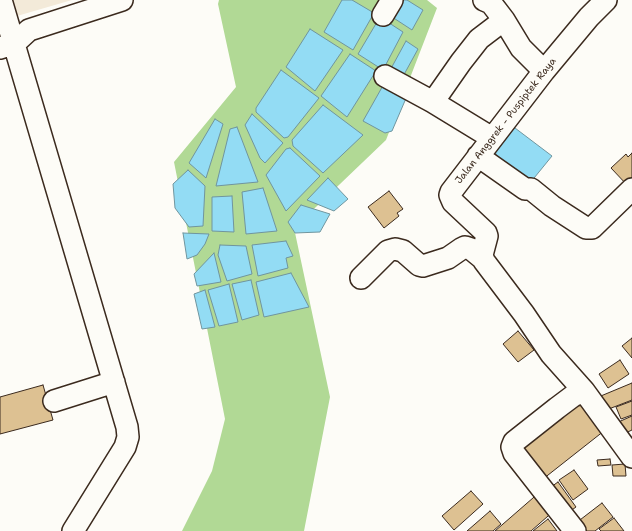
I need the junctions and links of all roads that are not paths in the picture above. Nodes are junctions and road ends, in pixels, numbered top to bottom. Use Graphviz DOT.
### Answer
graph roads {
  1 [pos="1,0"];
  2 [pos="122,0"];
  3 [pos="606,0"];
  4 [pos="490,1"];
  5 [pos="504,20"];
  6 [pos="10,35"];
  7 [pos="544,71"];
  8 [pos="385,76"];
  9 [pos="433,102"];
  10 [pos="492,138"];
  11 [pos="478,156"];
  12 [pos="632,189"];
  13 [pos="482,258"];
  14 [pos="361,278"];
  15 [pos="114,382"];
  16 [pos="584,391"];
  17 [pos="54,401"];
  18 [pos="629,445"];
  19 [pos="73,531"];
  20 [pos="574,531"];
  1 -- 6 [label="street"];
  2 -- 6 [label="street"];
  3 -- 7 [label="street, Jalan Anggrek - Puspiptek Raya"];
  4 -- 5 [label="street"];
  5 -- 7 [label="street"];
  5 -- 9 [label="street"];
  6 -- 15 [label="street"];
  7 -- 10 [label="street, Jalan Anggrek - Puspiptek Raya"];
  8 -- 9 [label="street"];
  9 -- 10 [label="street"];
  10 -- 11 [label="street, Jalan Anggrek - Puspiptek Raya"];
  11 -- 12 [label="street"];
  11 -- 13 [label="street, Jalan Anggrek - Puspiptek Raya"];
  13 -- 14 [label="street"];
  13 -- 16 [label="street"];
  15 -- 17 [label="street"];
  15 -- 19 [label="street"];
  16 -- 18 [label="street"];
  16 -- 20 [label="street"];
}
